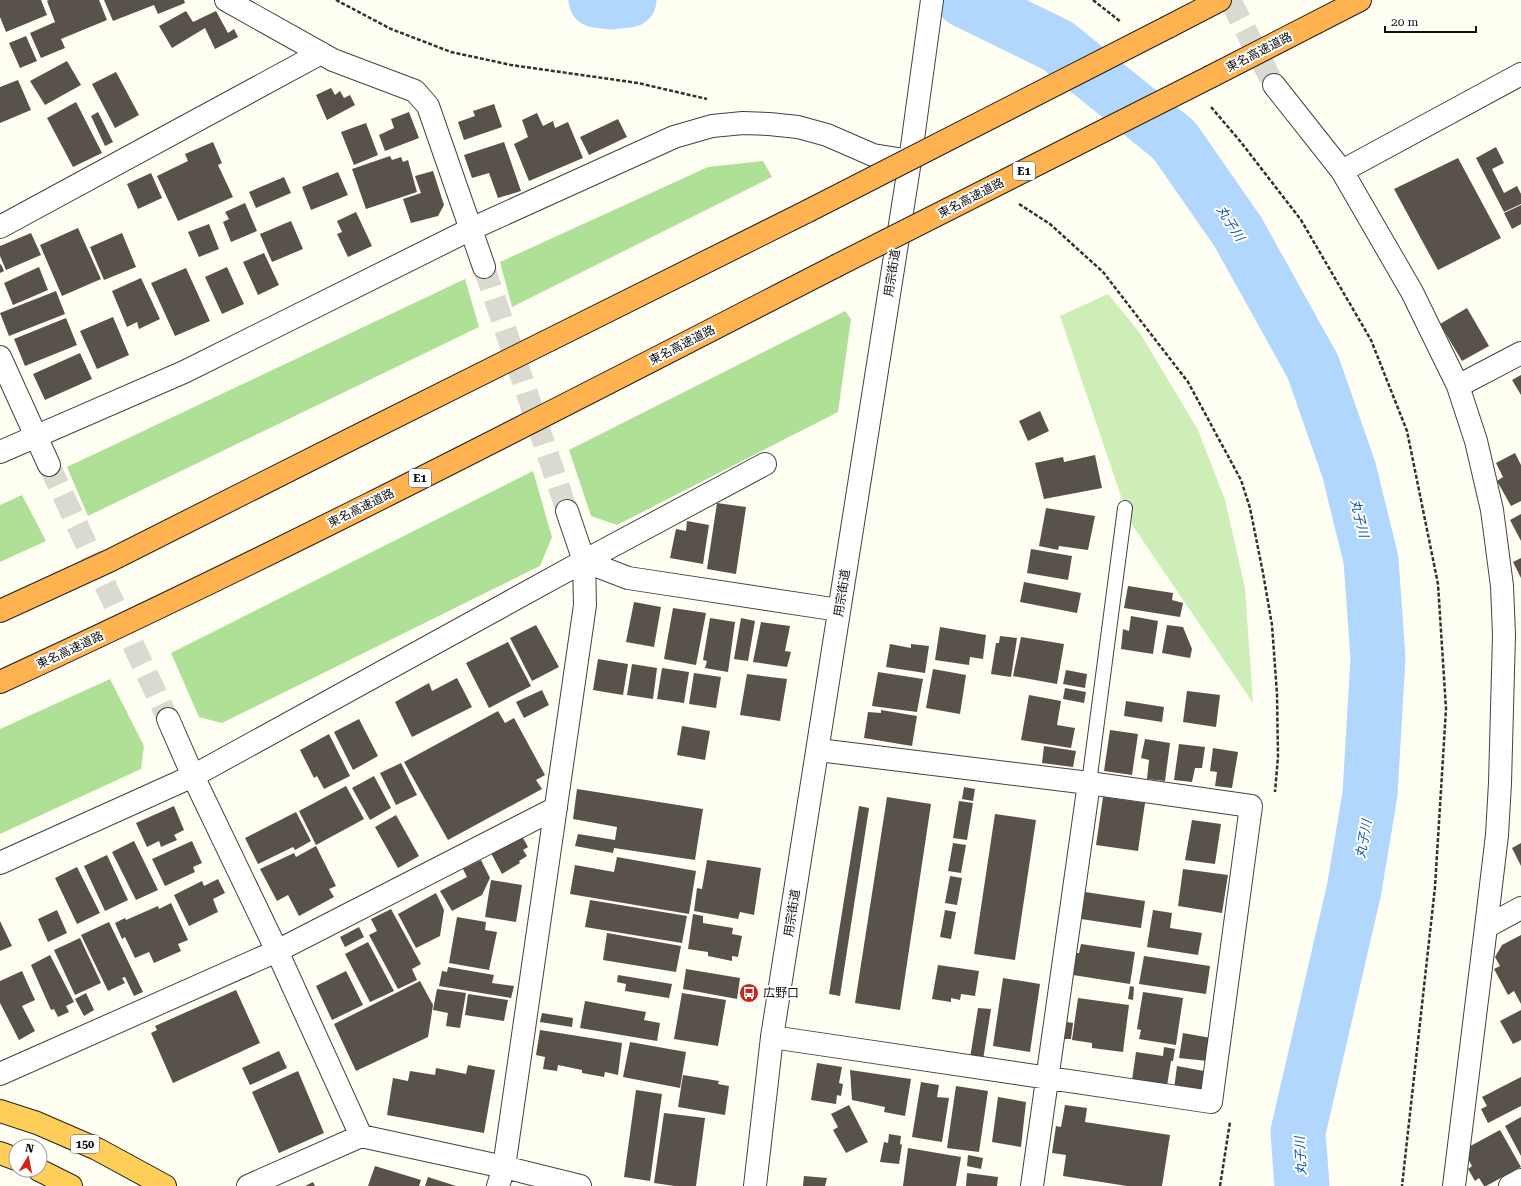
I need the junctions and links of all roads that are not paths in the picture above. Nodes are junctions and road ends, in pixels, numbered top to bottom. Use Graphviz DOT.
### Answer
graph roads {
  1 [pos="226,0"];
  2 [pos="932,0"];
  3 [pos="1220,0"];
  4 [pos="1360,0"];
  5 [pos="321,53"];
  6 [pos="1521,74"];
  7 [pos="1274,85"];
  8 [pos="910,161"];
  9 [pos="1342,171"];
  10 [pos="0,226"];
  11 [pos="471,229"];
  12 [pos="484,267"];
  13 [pos="1521,353"];
  14 [pos="0,357"];
  15 [pos="1458,386"];
  16 [pos="37,436"];
  17 [pos="0,452"];
  18 [pos="765,464"];
  19 [pos="49,465"];
  20 [pos="1125,508"];
  21 [pos="567,511"];
  22 [pos="584,561"];
  23 [pos="839,610"];
  24 [pos="0,611"];
  25 [pos="1512,630"];
  26 [pos="0,682"];
  27 [pos="168,719"];
  28 [pos="818,750"];
  29 [pos="193,776"];
  30 [pos="1089,784"];
  31 [pos="556,808"];
  32 [pos="0,863"];
  33 [pos="1521,908"];
  34 [pos="1486,927"];
  35 [pos="277,951"];
  36 [pos="772,1037"];
  37 [pos="0,1074"];
  38 [pos="1047,1078"];
  39 [pos="0,1110"];
  40 [pos="361,1136"];
  41 [pos="48,1174"];
  42 [pos="501,1176"];
  43 [pos="758,1180"];
  44 [pos="1521,1180"];
  45 [pos="71,1186"];
  46 [pos="165,1186"];
  47 [pos="248,1186"];
  48 [pos="580,1186"];
  49 [pos="1032,1186"];
  50 [pos="1454,1186"];
  51 [pos="1510,1186"];
  1 -- 5 [label="street"];
  2 -- 8 [label="street, 用宗街道"];
  3 -- 24 [label="highway, bridge"];
  4 -- 26 [label="highway, 東名高速道路 / E1, bridge"];
  5 -- 10 [label="street"];
  5 -- 11 [label="street"];
  6 -- 9 [label="street"];
  7 -- 9 [label="street"];
  8 -- 11 [label="street"];
  8 -- 23 [label="street, 用宗街道"];
  9 -- 15 [label="street"];
  11 -- 12 [label="street"];
  11 -- 16 [label="street"];
  13 -- 15 [label="street"];
  14 -- 16 [label="street"];
  15 -- 25 [label="street"];
  16 -- 17 [label="street"];
  16 -- 19 [label="street"];
  18 -- 22 [label="street"];
  20 -- 30 [label="lane"];
  21 -- 22 [label="street"];
  22 -- 23 [label="street"];
  22 -- 29 [label="street"];
  22 -- 31 [label="street"];
  23 -- 28 [label="street, 用宗街道"];
  25 -- 34 [label="street"];
  27 -- 29 [label="street"];
  28 -- 30 [label="street"];
  28 -- 36 [label="street, 用宗街道"];
  29 -- 32 [label="street"];
  29 -- 35 [label="street"];
  30 -- 38 [label="street"];
  30 -- 38 [label="street"];
  31 -- 35 [label="street"];
  31 -- 42 [label="street"];
  33 -- 34 [label="street"];
  34 -- 50 [label="street"];
  35 -- 37 [label="street"];
  35 -- 40 [label="street"];
  36 -- 38 [label="street"];
  36 -- 43 [label="street, 用宗街道"];
  38 -- 49 [label="street"];
  39 -- 46 [label="highway, 150"];
  40 -- 42 [label="street"];
  40 -- 47 [label="street"];
  41 -- 45 [label="highway"];
  42 -- 48 [label="street"];
  44 -- 51 [label="street"];
}
